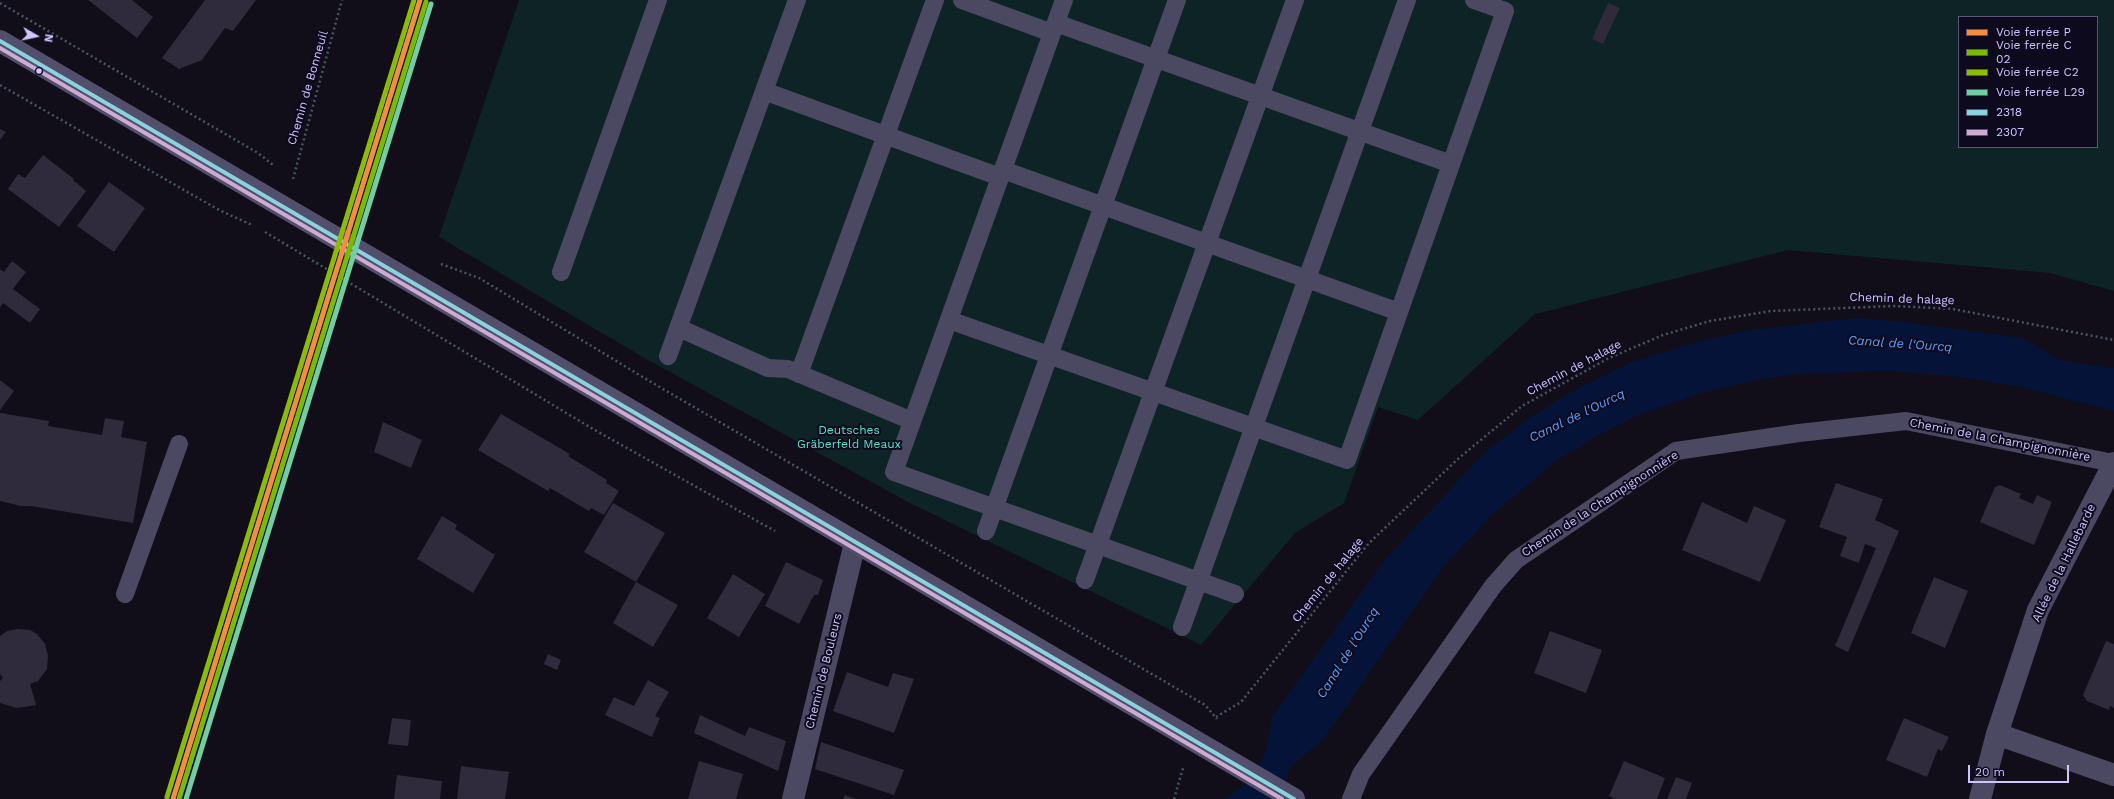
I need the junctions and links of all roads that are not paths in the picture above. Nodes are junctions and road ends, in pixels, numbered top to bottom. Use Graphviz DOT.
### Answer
graph roads {
  1 [pos="658,0"];
  2 [pos="797,0"];
  3 [pos="935,0"];
  4 [pos="962,0"];
  5 [pos="1064,0"];
  6 [pos="1177,0"];
  7 [pos="1295,0"];
  8 [pos="1407,0"];
  9 [pos="1474,0"];
  10 [pos="1054,28"];
  11 [pos="0,41"];
  12 [pos="1156,58"];
  13 [pos="764,91"];
  14 [pos="1261,96"];
  15 [pos="1360,131"];
  16 [pos="886,136"];
  17 [pos="1451,164"];
  18 [pos="1002,173"];
  19 [pos="1103,205"];
  20 [pos="1207,243"];
  21 [pos="561,272"];
  22 [pos="1306,278"];
  23 [pos="1399,312"];
  24 [pos="949,320"];
  25 [pos="679,328"];
  26 [pos="668,356"];
  27 [pos="1049,356"];
  28 [pos="799,374"];
  29 [pos="1153,392"];
  30 [pos="912,421"];
  31 [pos="1252,427"];
  32 [pos="179,444"];
  33 [pos="2114,463"];
  34 [pos="994,508"];
  35 [pos="986,531"];
  36 [pos="855,543"];
  37 [pos="1098,545"];
  38 [pos="1085,580"];
  39 [pos="1197,580"];
  40 [pos="126,594"];
  41 [pos="1235,594"];
  42 [pos="1182,627"];
  43 [pos="1997,734"];
  44 [pos="2114,775"];
  45 [pos="793,799"];
  46 [pos="1294,799"];
  47 [pos="1350,799"];
  48 [pos="1980,799"];
  1 -- 21 [label="lane"];
  2 -- 13 [label="lane"];
  3 -- 16 [label="lane"];
  4 -- 10 [label="lane"];
  5 -- 10 [label="lane"];
  6 -- 12 [label="lane"];
  7 -- 14 [label="lane"];
  8 -- 15 [label="lane"];
  9 -- 17 [label="lane"];
  10 -- 12 [label="lane"];
  10 -- 18 [label="lane"];
  11 -- 36 [label="main road"];
  12 -- 14 [label="lane"];
  12 -- 19 [label="lane"];
  13 -- 16 [label="lane"];
  13 -- 25 [label="lane"];
  14 -- 15 [label="lane"];
  14 -- 20 [label="lane"];
  15 -- 17 [label="lane"];
  15 -- 22 [label="lane"];
  16 -- 18 [label="lane"];
  16 -- 28 [label="lane"];
  17 -- 23 [label="lane"];
  18 -- 19 [label="lane"];
  18 -- 24 [label="lane"];
  19 -- 20 [label="lane"];
  19 -- 27 [label="lane"];
  20 -- 22 [label="lane"];
  20 -- 29 [label="lane"];
  22 -- 23 [label="lane"];
  22 -- 31 [label="lane"];
  23 -- 31 [label="lane"];
  24 -- 27 [label="lane"];
  24 -- 30 [label="lane"];
  25 -- 26 [label="lane"];
  25 -- 28 [label="lane"];
  27 -- 29 [label="lane"];
  27 -- 34 [label="lane"];
  28 -- 30 [label="lane"];
  29 -- 31 [label="lane"];
  29 -- 37 [label="lane"];
  30 -- 34 [label="lane"];
  31 -- 39 [label="lane"];
  32 -- 40 [label="lane"];
  33 -- 43 [label="street, Allée de la Hallebarde"];
  33 -- 47 [label="lane, Chemin de la Champignonnière"];
  34 -- 35 [label="lane"];
  34 -- 37 [label="lane"];
  36 -- 45 [label="street, Chemin de Bouleurs"];
  36 -- 46 [label="main road"];
  37 -- 38 [label="lane"];
  37 -- 39 [label="lane"];
  39 -- 41 [label="lane"];
  39 -- 42 [label="lane"];
  43 -- 44 [label="street"];
  43 -- 48 [label="street, Allée de la Hallebarde"];
}
